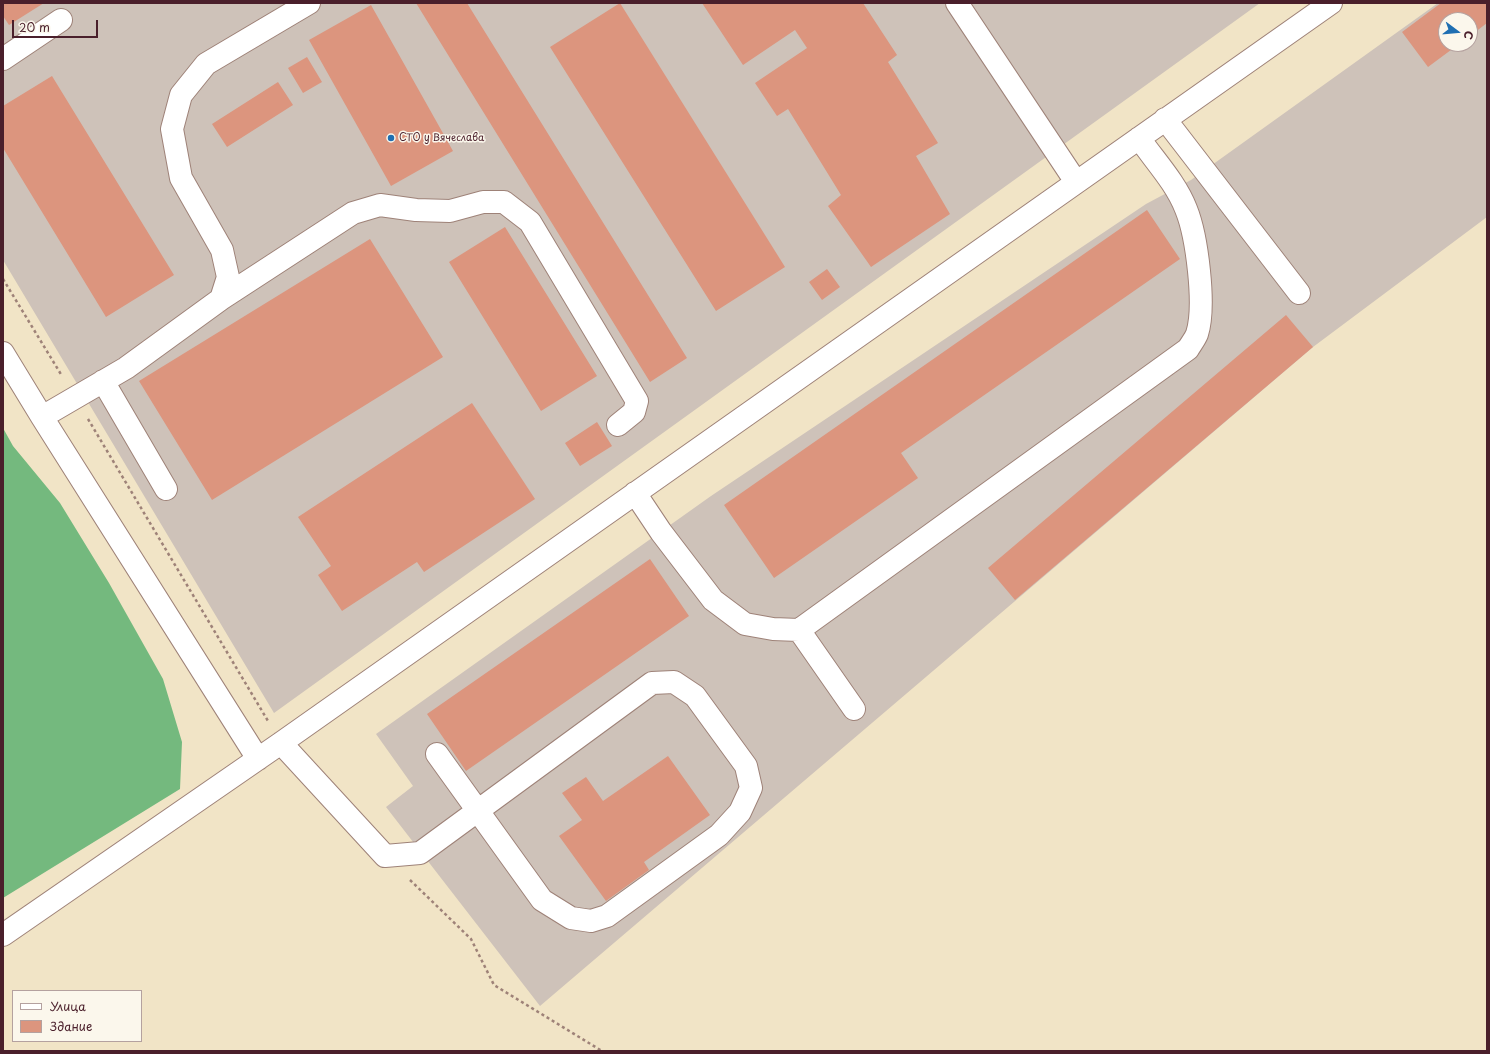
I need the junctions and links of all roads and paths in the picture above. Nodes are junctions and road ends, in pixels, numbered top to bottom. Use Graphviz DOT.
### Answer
graph roads {
  1 [pos="309,3"];
  2 [pos="957,3"];
  3 [pos="1321,6"];
  4 [pos="61,20"];
  5 [pos="3,59"];
  6 [pos="1165,119"];
  7 [pos="1139,138"];
  8 [pos="1076,182"];
  9 [pos="3,278"];
  10 [pos="1298,294"];
  11 [pos="221,299"];
  12 [pos="3,353"];
  13 [pos="102,382"];
  14 [pos="75,397"];
  15 [pos="42,417"];
  16 [pos="618,425"];
  17 [pos="166,489"];
  18 [pos="635,493"];
  19 [pos="799,630"];
  20 [pos="854,709"];
  21 [pos="281,743"];
  22 [pos="437,754"];
  23 [pos="258,759"];
  24 [pos="478,811"];
  25 [pos="385,856"];
  26 [pos="3,935"];
  27 [pos="602,1051"];
  1 -- 11 [label="street"];
  2 -- 8 [label="street"];
  3 -- 6 [label="street"];
  4 -- 5 [label="street"];
  6 -- 7 [label="street"];
  6 -- 10 [label="street"];
  7 -- 8 [label="street"];
  7 -- 19 [label="street"];
  8 -- 18 [label="street"];
  9 -- 14 [label="path"];
  11 -- 13 [label="street"];
  11 -- 16 [label="street"];
  12 -- 15 [label="street"];
  13 -- 14 [label="street"];
  13 -- 17 [label="street"];
  14 -- 15 [label="street"];
  14 -- 21 [label="path"];
  15 -- 23 [label="street"];
  18 -- 19 [label="street"];
  18 -- 21 [label="street"];
  19 -- 20 [label="street"];
  21 -- 23 [label="street"];
  21 -- 25 [label="street"];
  22 -- 24 [label="street"];
  23 -- 26 [label="street"];
  24 -- 24 [label="street"];
  24 -- 25 [label="street"];
  25 -- 27 [label="path"];
}
